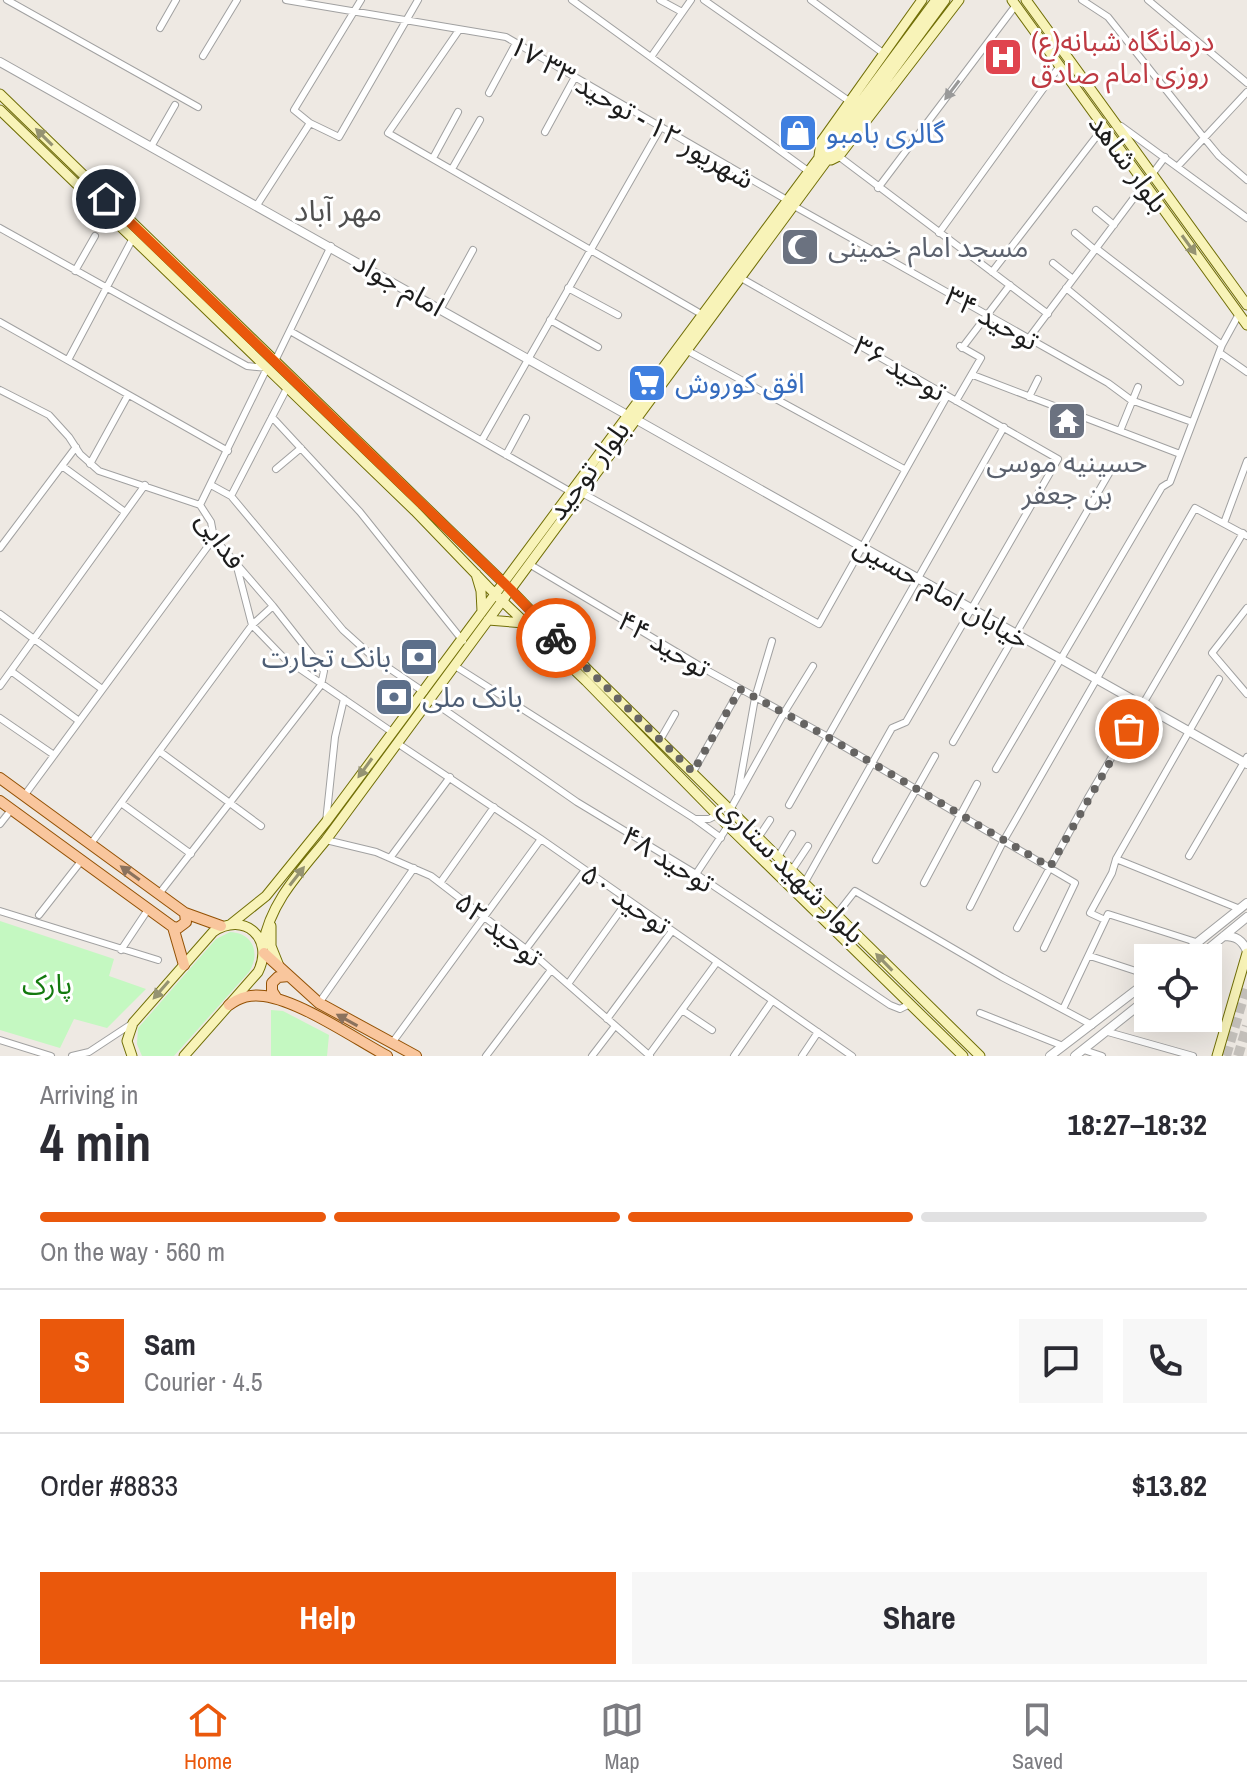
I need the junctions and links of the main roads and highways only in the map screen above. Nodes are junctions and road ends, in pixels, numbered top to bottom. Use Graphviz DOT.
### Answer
graph roads {
  1 [pos="922,0"];
  2 [pos="936,0"];
  3 [pos="952,1"];
  4 [pos="1018,2"];
  5 [pos="873,93"];
  6 [pos="0,94"];
  7 [pos="0,110"];
  8 [pos="830,157"];
  9 [pos="790,203"];
  10 [pos="1246,301"];
  11 [pos="1247,325"];
  12 [pos="271,365"];
  13 [pos="633,418"];
  14 [pos="577,493"];
  15 [pos="473,564"];
  16 [pos="486,568"];
  17 [pos="518,569"];
  18 [pos="505,586"];
  19 [pos="498,596"];
  20 [pos="525,606"];
  21 [pos="485,617"];
  22 [pos="526,623"];
  23 [pos="427,696"];
  24 [pos="0,778"];
  25 [pos="0,801"];
  26 [pos="282,896"];
  27 [pos="185,913"];
  28 [pos="226,925"];
  29 [pos="173,927"];
  30 [pos="263,949"];
  31 [pos="1247,952"];
  32 [pos="184,965"];
  33 [pos="285,972"];
  34 [pos="917,995"];
  35 [pos="278,1000"];
  36 [pos="910,1004"];
  37 [pos="229,1005"];
  38 [pos="129,1054"];
  39 [pos="184,1056"];
  40 [pos="387,1056"];
  41 [pos="416,1056"];
  42 [pos="963,1056"];
  43 [pos="980,1056"];
  44 [pos="1217,1056"];
  1 -- 8 [label="main road, بلوار توحید"];
  2 -- 5 [label="main road"];
  3 -- 5 [label="main road"];
  3 -- 8 [label="main road, بلوار توحید"];
  4 -- 10 [label="main road, بلوار شاهد"];
  4 -- 11 [label="main road, بلوار شاهد, one-way"];
  5 -- 8 [label="main road"];
  5 -- 8 [label="main road"];
  12 -- 6 [label="main road, one-way"];
  7 -- 12 [label="main road"];
  8 -- 9 [label="main road, بلوار توحید"];
  8 -- 9 [label="main road, بلوار توحید"];
  9 -- 13 [label="main road, بلوار توحید"];
  9 -- 13 [label="main road, بلوار توحید"];
  12 -- 15 [label="main road"];
  12 -- 15 [label="main road"];
  13 -- 14 [label="main road, بلوار توحید"];
  14 -- 17 [label="main road, بلوار توحید"];
  14 -- 17 [label="main road, بلوار توحید"];
  15 -- 16 [label="main road, بلوار شهید ستاری"];
  15 -- 19 [label="main road, بلوار شهید ستاری"];
  15 -- 21 [label="main road"];
  16 -- 17 [label="main road"];
  16 -- 18 [label="main road, بلوار شهید ستاری"];
  17 -- 18 [label="main road, بلوار توحید"];
  17 -- 20 [label="main road"];
  18 -- 19 [label="main road, بلوار توحید"];
  18 -- 20 [label="main road, بلوار شهید ستاری"];
  19 -- 21 [label="main road, بلوار توحید"];
  19 -- 22 [label="main road, بلوار شهید ستاری"];
  34 -- 20 [label="main road, بلوار شهید ستاری, one-way"];
  21 -- 22 [label="main road"];
  21 -- 23 [label="main road, بلوار توحید"];
  21 -- 23 [label="main road, بلوار توحید"];
  22 -- 36 [label="main road, بلوار شهید ستاری"];
  26 -- 23 [label="main road, بلوار توحید, one-way"];
  23 -- 28 [label="main road, بلوار توحید, one-way"];
  27 -- 24 [label="main road, one-way"];
  25 -- 29 [label="main road"];
  26 -- 30 [label="main road, بلوار توحید"];
  26 -- 33 [label="main road"];
  27 -- 28 [label="main road"];
  27 -- 29 [label="main road"];
  28 -- 30 [label="main road"];
  28 -- 32 [label="main road, بلوار توحید"];
  29 -- 32 [label="main road"];
  30 -- 33 [label="main road"];
  30 -- 37 [label="main road, بلوار توحید"];
  31 -- 44 [label="main road"];
  32 -- 38 [label="main road, بلوار توحید, one-way"];
  33 -- 35 [label="main road"];
  41 -- 33 [label="main road, one-way"];
  34 -- 36 [label="main road"];
  34 -- 43 [label="main road, بلوار شهید ستاری"];
  35 -- 37 [label="main road"];
  35 -- 40 [label="main road"];
  36 -- 42 [label="main road, بلوار شهید ستاری"];
  37 -- 39 [label="main road, بلوار توحید"];
}
